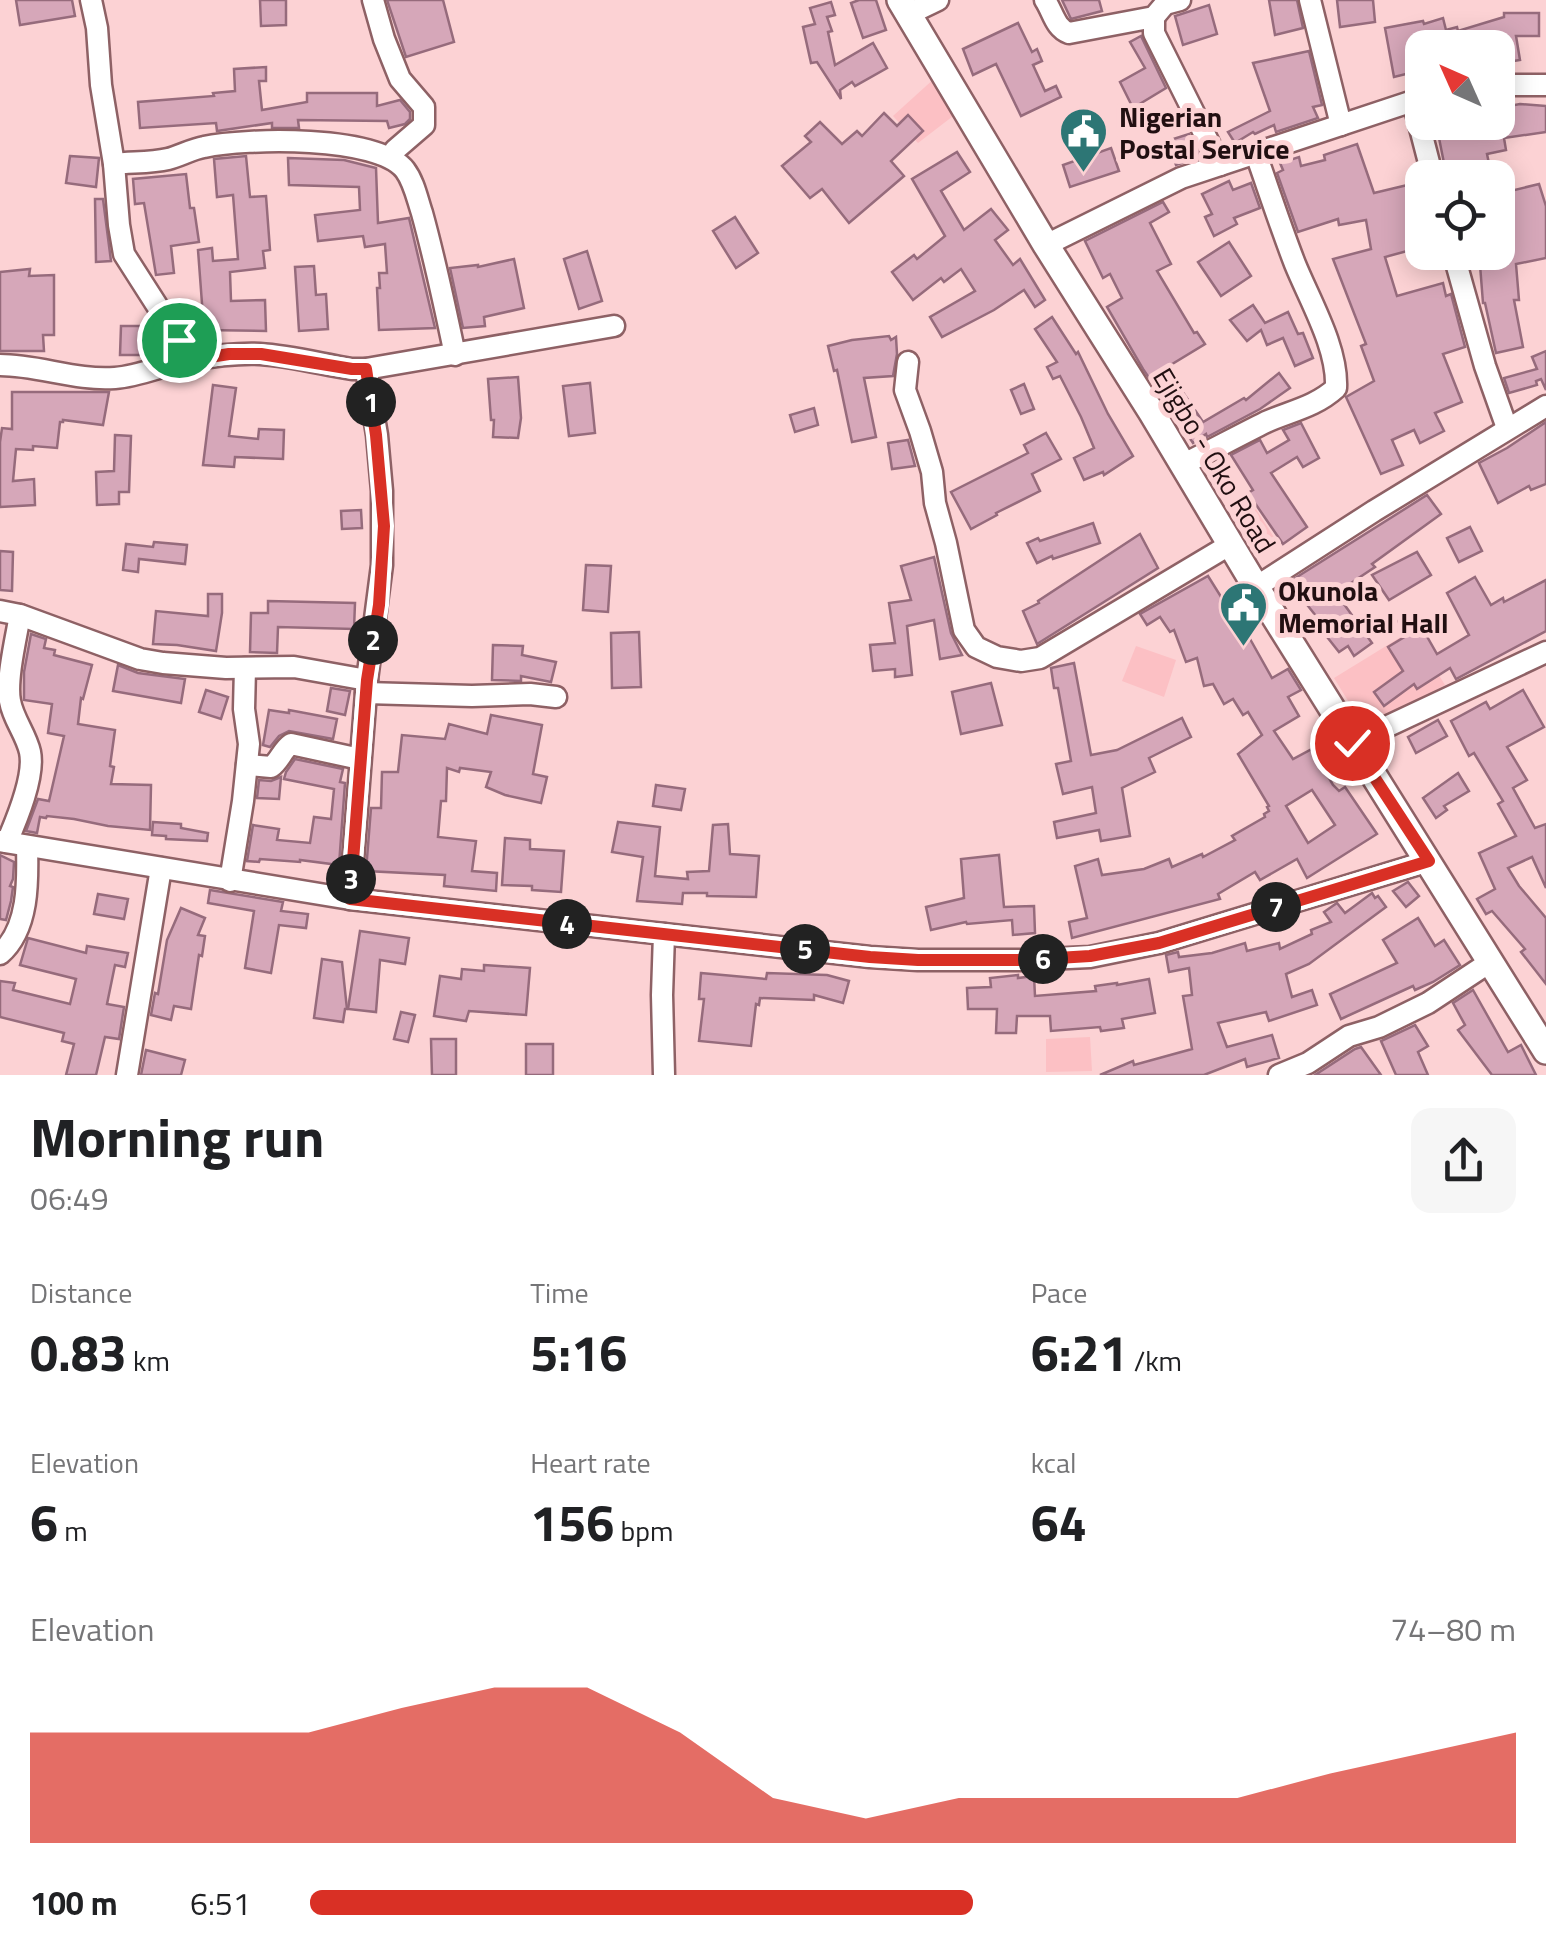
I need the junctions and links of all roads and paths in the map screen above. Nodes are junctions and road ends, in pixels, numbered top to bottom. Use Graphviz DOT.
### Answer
graph roads {
  1 [pos="91,0"];
  2 [pos="373,0"];
  3 [pos="938,0"];
  4 [pos="1045,0"];
  5 [pos="1180,0"];
  6 [pos="1310,0"];
  7 [pos="904,7"];
  8 [pos="1154,16"];
  9 [pos="1546,84"];
  10 [pos="1515,85"];
  11 [pos="1405,103"];
  12 [pos="1341,125"];
  13 [pos="1256,154"];
  14 [pos="392,157"];
  15 [pos="114,164"];
  16 [pos="1220,165"];
  17 [pos="1046,244"];
  18 [pos="1458,270"];
  19 [pos="614,326"];
  20 [pos="455,355"];
  21 [pos="184,361"];
  22 [pos="908,362"];
  23 [pos="0,365"];
  24 [pos="366,369"];
  25 [pos="1546,406"];
  26 [pos="1507,428"];
  27 [pos="1182,465"];
  28 [pos="1231,544"];
  29 [pos="1256,587"];
  30 [pos="10,614"];
  31 [pos="1546,652"];
  32 [pos="245,668"];
  33 [pos="367,687"];
  34 [pos="556,697"];
  35 [pos="1352,743"];
  36 [pos="360,759"];
  37 [pos="247,765"];
  38 [pos="11,843"];
  39 [pos="1429,861"];
  40 [pos="161,868"];
  41 [pos="230,880"];
  42 [pos="350,899"];
  43 [pos="664,934"];
  44 [pos="0,954"];
  45 [pos="1490,962"];
  46 [pos="1546,1051"];
  47 [pos="127,1075"];
  48 [pos="664,1075"];
  49 [pos="1279,1075"];
  1 -- 15 [label="street"];
  2 -- 14 [label="street"];
  3 -- 7 [label="street"];
  4 -- 8 [label="street"];
  5 -- 8 [label="street"];
  6 -- 12 [label="street"];
  7 -- 17 [label="main road, Ejigbo - Oko Road"];
  8 -- 16 [label="street"];
  9 -- 10 [label="street"];
  11 -- 12 [label="street"];
  12 -- 13 [label="street"];
  13 -- 16 [label="street"];
  13 -- 27 [label="street"];
  14 -- 15 [label="street"];
  14 -- 20 [label="street"];
  15 -- 21 [label="street"];
  16 -- 17 [label="street"];
  17 -- 27 [label="main road, Ejigbo - Oko Road"];
  18 -- 26 [label="street"];
  19 -- 20 [label="street"];
  20 -- 24 [label="street"];
  21 -- 23 [label="street"];
  21 -- 24 [label="street"];
  22 -- 28 [label="street"];
  24 -- 33 [label="street"];
  25 -- 26 [label="street"];
  26 -- 29 [label="street"];
  27 -- 28 [label="main road, Ejigbo - Oko Road"];
  28 -- 29 [label="main road, Ejigbo - Oko Road"];
  29 -- 35 [label="main road, Ejigbo - Oko Road"];
  30 -- 32 [label="street"];
  30 -- 38 [label="street"];
  31 -- 35 [label="street"];
  32 -- 33 [label="street"];
  32 -- 37 [label="street"];
  33 -- 34 [label="street"];
  33 -- 36 [label="street"];
  35 -- 39 [label="main road, Ejigbo - Oko Road"];
  36 -- 37 [label="street"];
  36 -- 42 [label="street"];
  37 -- 41 [label="street"];
  38 -- 40 [label="street"];
  38 -- 44 [label="street"];
  39 -- 43 [label="street"];
  39 -- 45 [label="main road, Ejigbo - Oko Road"];
  40 -- 41 [label="street"];
  40 -- 47 [label="street"];
  41 -- 42 [label="street"];
  42 -- 43 [label="street"];
  43 -- 48 [label="street"];
  45 -- 46 [label="main road, Ejigbo - Oko Road"];
  45 -- 49 [label="street"];
}
